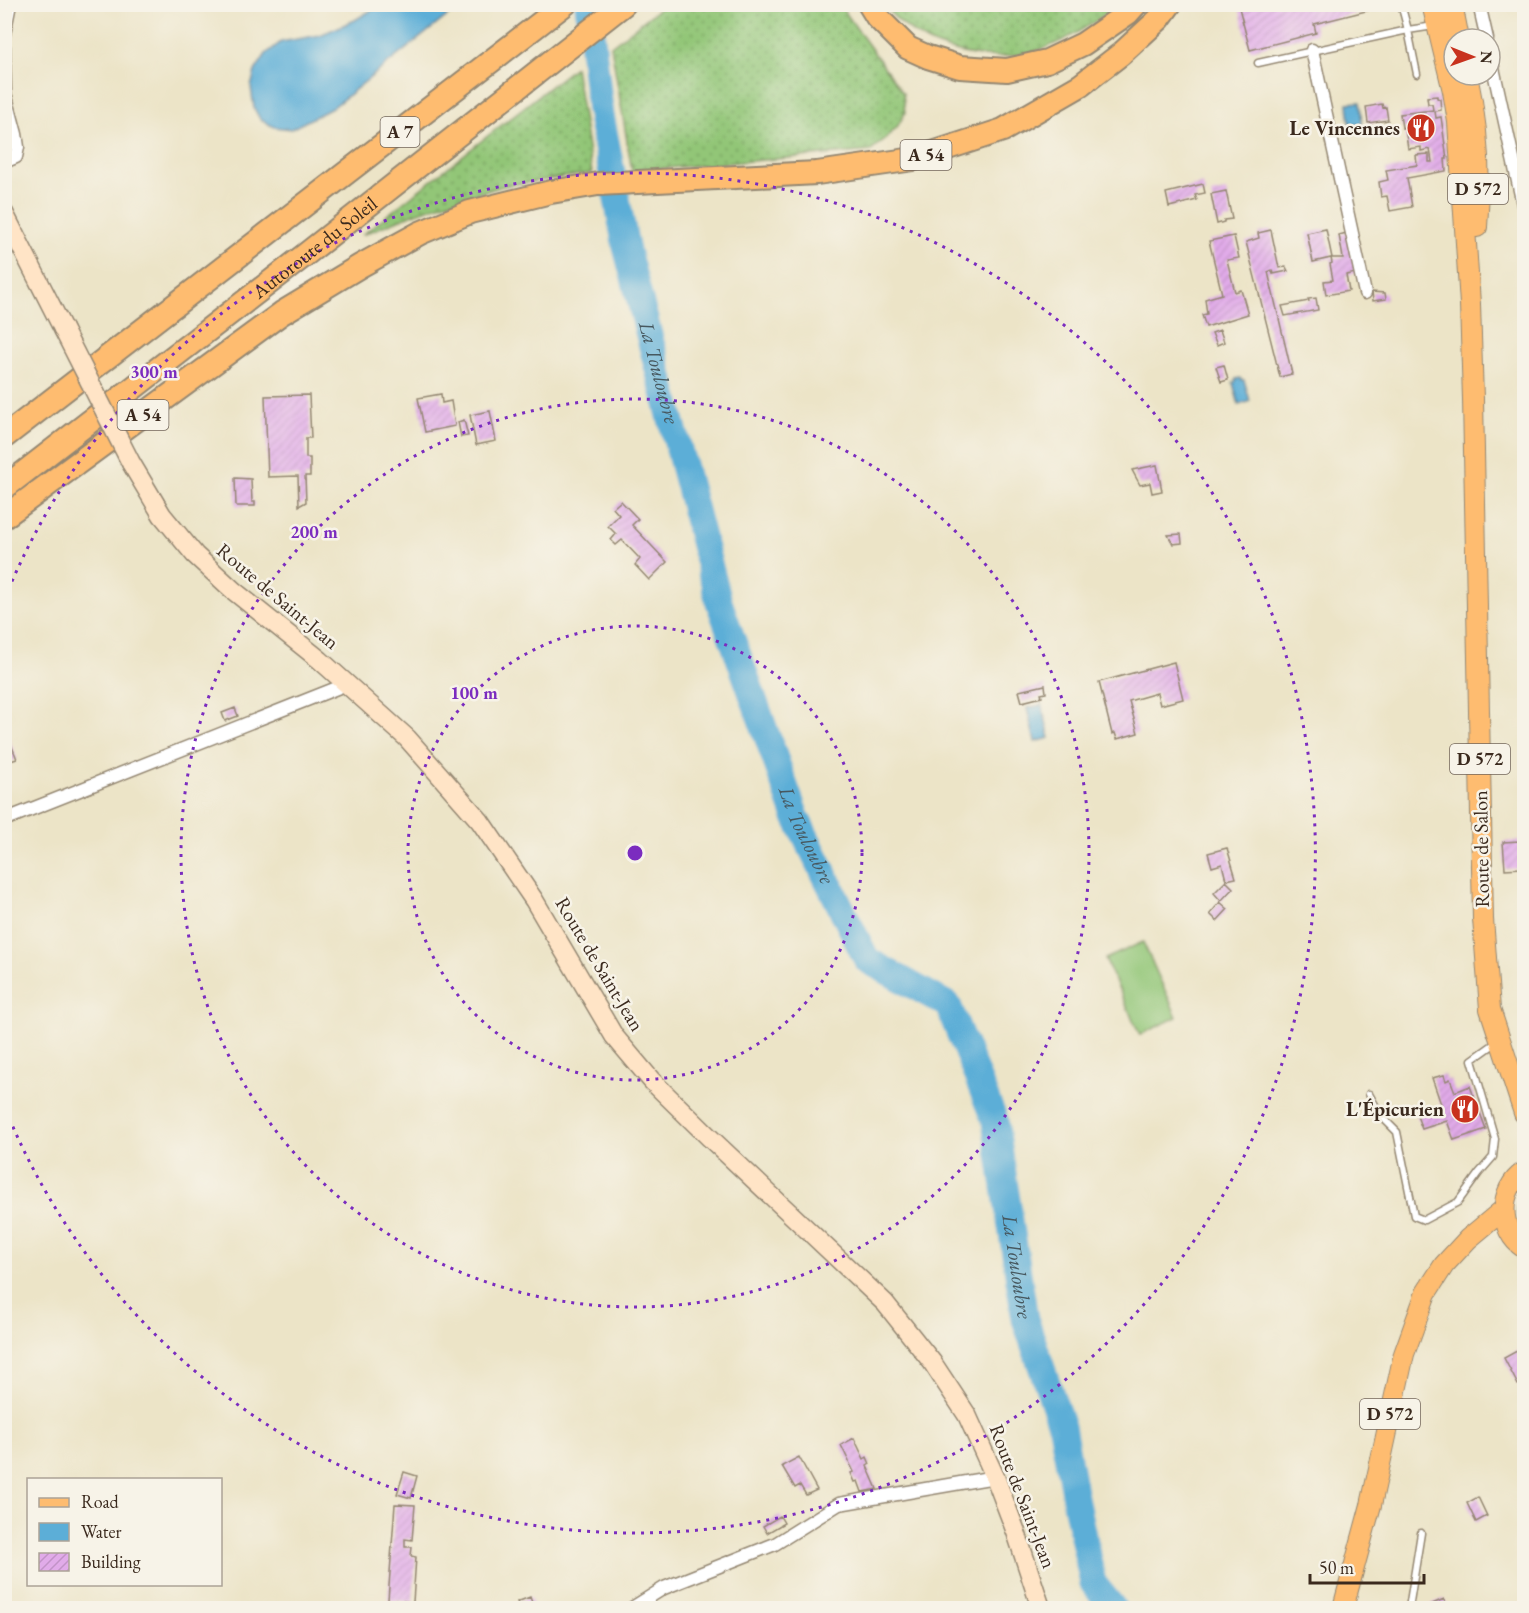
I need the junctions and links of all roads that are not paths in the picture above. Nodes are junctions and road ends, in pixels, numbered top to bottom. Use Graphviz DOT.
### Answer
graph roads {
  1 [pos="10,4"];
  2 [pos="869,4"];
  3 [pos="1136,4"];
  4 [pos="1170,4"];
  5 [pos="1401,4"];
  6 [pos="1432,4"];
  7 [pos="1452,4"];
  8 [pos="1479,4"];
  9 [pos="621,6"];
  10 [pos="557,11"];
  11 [pos="1445,27"];
  12 [pos="1448,27"];
  13 [pos="1484,27"];
  14 [pos="1408,30"];
  15 [pos="1442,31"];
  16 [pos="4,34"];
  17 [pos="4,47"];
  18 [pos="1312,50"];
  19 [pos="1258,63"];
  20 [pos="1417,74"];
  21 [pos="1453,87"];
  22 [pos="1462,87"];
  23 [pos="1469,87"];
  24 [pos="1498,87"];
  25 [pos="1472,101"];
  26 [pos="4,162"];
  27 [pos="1522,190"];
  28 [pos="1524,209"];
  29 [pos="4,213"];
  30 [pos="1365,293"];
  31 [pos="1470,304"];
  32 [pos="4,437"];
  33 [pos="4,488"];
  34 [pos="4,517"];
  35 [pos="347,684"];
  36 [pos="4,820"];
  37 [pos="1500,1039"];
  38 [pos="1369,1094"];
  39 [pos="1524,1113"];
  40 [pos="1524,1172"];
  41 [pos="1504,1209"];
  42 [pos="1468,1239"];
  43 [pos="1518,1242"];
  44 [pos="995,1478"];
  45 [pos="1421,1533"];
  46 [pos="632,1608"];
  47 [pos="1041,1608"];
  48 [pos="1343,1608"];
  49 [pos="1408,1608"];
  1 -- 16 [label="street"];
  2 -- 3 [label="highway"];
  4 -- 34 [label="highway, A 54"];
  5 -- 14 [label="lane"];
  6 -- 11 [label="main road, D 572"];
  7 -- 12 [label="main road, D 572"];
  8 -- 13 [label="street"];
  9 -- 33 [label="highway, Autoroute du Soleil / A 7"];
  10 -- 32 [label="highway, Autoroute du Soleil / A 7"];
  14 -- 15 [label="lane"];
  14 -- 18 [label="lane"];
  14 -- 20 [label="lane"];
  17 -- 26 [label="street"];
  18 -- 19 [label="lane"];
  18 -- 30 [label="street"];
  21 -- 31 [label="main road, D 572"];
  22 -- 25 [label="lane"];
  23 -- 25 [label="main road, D 572"];
  24 -- 27 [label="street"];
  25 -- 31 [label="main road, D 572"];
  27 -- 28 [label="street"];
  29 -- 35 [label="street, Route de Saint-Jean, bridge"];
  31 -- 37 [label="main road, Route de Salon / D 572"];
  35 -- 36 [label="street"];
  35 -- 44 [label="street, Route de Saint-Jean"];
  37 -- 38 [label="lane"];
  37 -- 39 [label="main road, Route de Salon / D 572"];
  40 -- 41 [label="main road"];
  41 -- 42 [label="main road, D 572"];
  41 -- 43 [label="main road"];
  42 -- 43 [label="main road"];
  42 -- 48 [label="main road, D 572"];
  44 -- 46 [label="street"];
  44 -- 47 [label="street, Route de Saint-Jean"];
  45 -- 49 [label="lane"];
}
